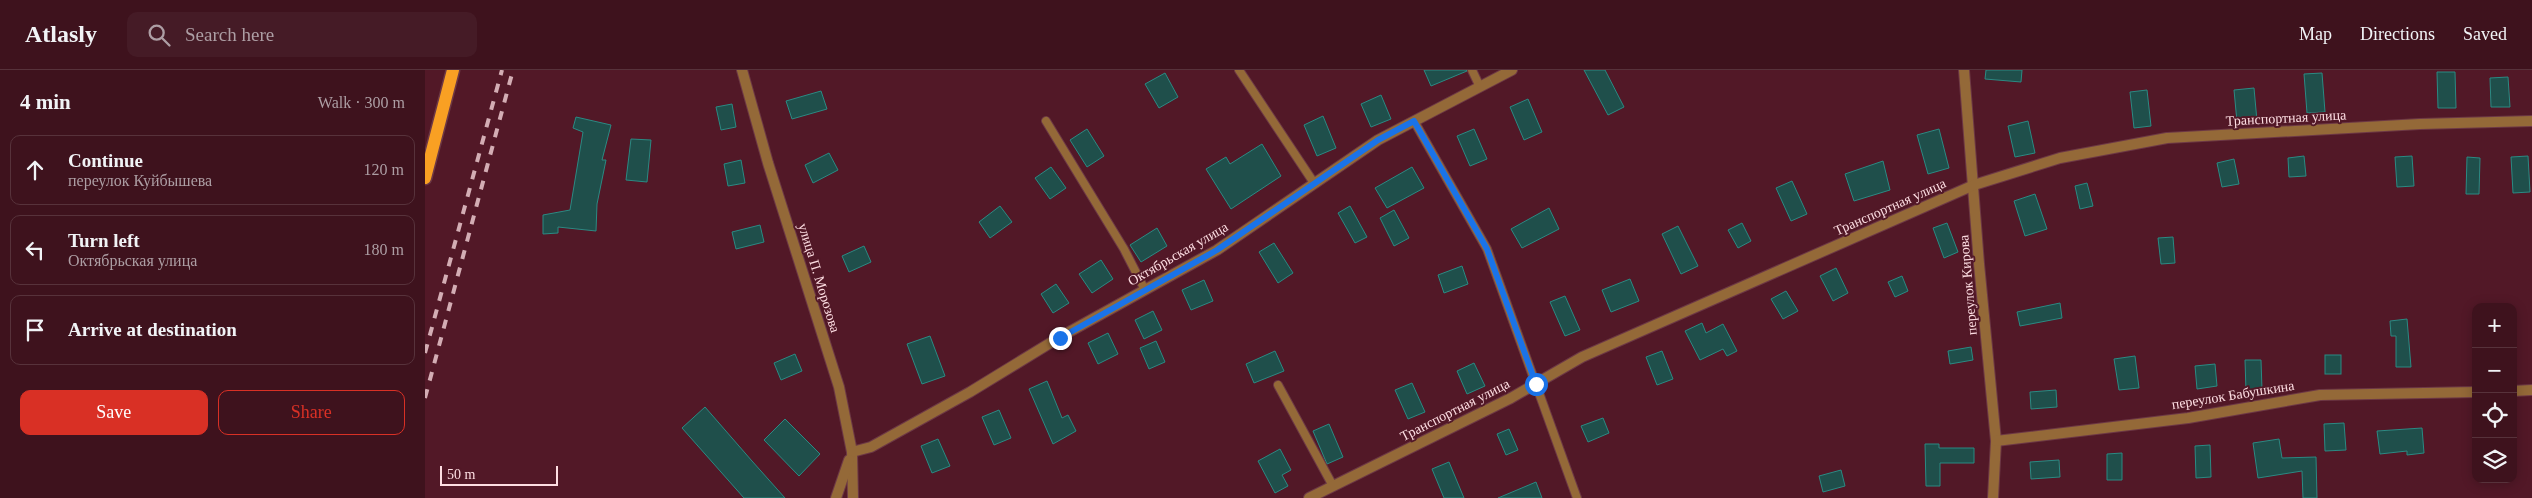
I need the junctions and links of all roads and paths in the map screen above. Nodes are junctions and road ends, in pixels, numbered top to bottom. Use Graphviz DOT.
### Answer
graph roads {
  1 [pos="453,70"];
  2 [pos="742,70"];
  3 [pos="1239,70"];
  4 [pos="1472,70"];
  5 [pos="1512,70"];
  6 [pos="1964,70"];
  7 [pos="1480,87"];
  8 [pos="1046,121"];
  9 [pos="1414,121"];
  10 [pos="2532,121"];
  11 [pos="425,178"];
  12 [pos="1314,183"];
  13 [pos="1974,185"];
  14 [pos="1145,290"];
  15 [pos="1536,384"];
  16 [pos="1278,385"];
  17 [pos="2532,390"];
  18 [pos="2517,391"];
  19 [pos="2472,392"];
  20 [pos="1996,441"];
  21 [pos="852,452"];
  22 [pos="1333,486"];
  23 [pos="836,498"];
  24 [pos="853,498"];
  25 [pos="1309,498"];
  26 [pos="1577,498"];
  27 [pos="1993,498"];
  1 -- 11 [label="main road"];
  2 -- 21 [label="street, улица П. Морозова"];
  3 -- 12 [label="lane"];
  4 -- 7 [label="lane"];
  5 -- 7 [label="street, Октябрьская улица"];
  6 -- 13 [label="street, переулок Кирова"];
  7 -- 9 [label="street, Октябрьская улица"];
  8 -- 14 [label="lane"];
  9 -- 12 [label="street, Октябрьская улица"];
  9 -- 15 [label="lane"];
  10 -- 13 [label="street, Транспортная улица"];
  12 -- 14 [label="street, Октябрьская улица"];
  13 -- 15 [label="street, Транспортная улица"];
  13 -- 20 [label="street, переулок Кирова"];
  14 -- 21 [label="street, Октябрьская улица"];
  15 -- 22 [label="street, Транспортная улица"];
  15 -- 26 [label="lane"];
  16 -- 22 [label="lane"];
  17 -- 18 [label="street"];
  19 -- 20 [label="street, переулок Бабушкина"];
  20 -- 27 [label="street, переулок Кирова"];
  21 -- 23 [label="street"];
  21 -- 24 [label="street, улица П. Морозова"];
  22 -- 25 [label="street, Транспортная улица"];
}
